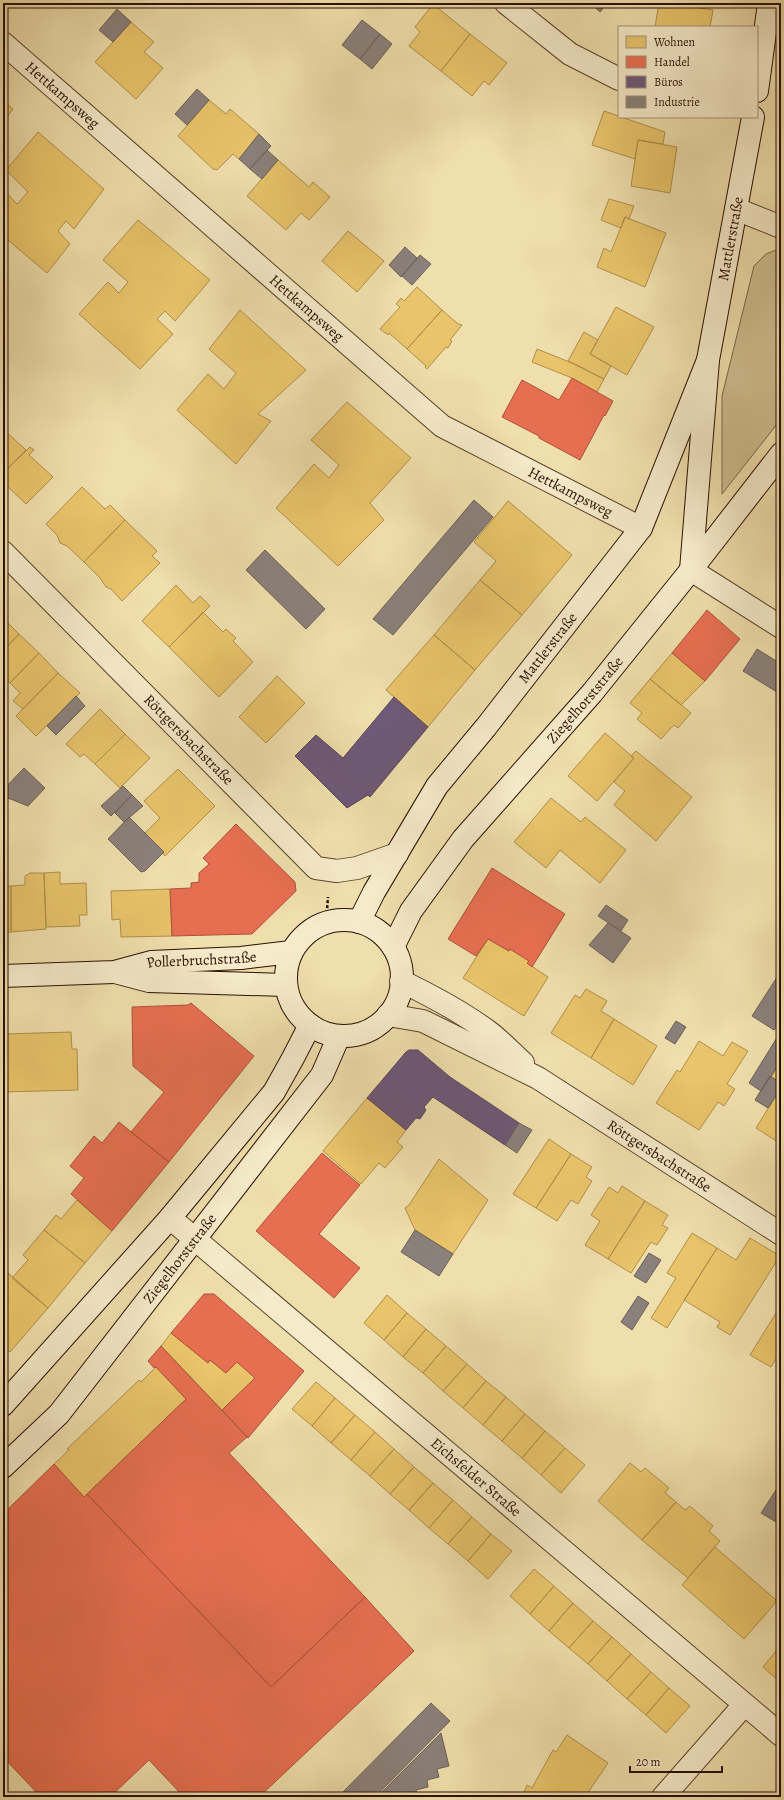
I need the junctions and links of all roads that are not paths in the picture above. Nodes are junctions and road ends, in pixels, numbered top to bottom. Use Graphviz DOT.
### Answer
graph roads {
  1 [pos="506,3"];
  2 [pos="769,3"];
  3 [pos="3,43"];
  4 [pos="618,78"];
  5 [pos="758,84"];
  6 [pos="753,118"];
  7 [pos="736,209"];
  8 [pos="781,227"];
  9 [pos="708,360"];
  10 [pos="781,454"];
  11 [pos="641,528"];
  12 [pos="3,552"];
  13 [pos="691,570"];
  14 [pos="781,627"];
  15 [pos="397,854"];
  16 [pos="359,922"];
  17 [pos="393,947"];
  18 [pos="291,952"];
  19 [pos="114,972"];
  20 [pos="3,976"];
  21 [pos="401,981"];
  22 [pos="286,985"];
  23 [pos="388,1014"];
  24 [pos="310,1025"];
  25 [pos="339,1036"];
  26 [pos="538,1078"];
  27 [pos="170,1218"];
  28 [pos="781,1234"];
  29 [pos="195,1239"];
  30 [pos="3,1405"];
  31 [pos="3,1467"];
  32 [pos="744,1705"];
  33 [pos="781,1735"];
  34 [pos="663,1797"];
  1 -- 4 [label="street"];
  2 -- 5 [label="street"];
  3 -- 11 [label="street, Hettkampsweg"];
  6 -- 7 [label="street, Mattlerstraße"];
  7 -- 8 [label="street"];
  7 -- 9 [label="street, Mattlerstraße"];
  9 -- 11 [label="street, Mattlerstraße"];
  9 -- 13 [label="street, Mattlerstraße"];
  10 -- 13 [label="street, Ziegelhorststraße"];
  11 -- 15 [label="street, Mattlerstraße"];
  12 -- 15 [label="street, Röttgersbachstraße"];
  13 -- 14 [label="street"];
  13 -- 17 [label="street, Ziegelhorststraße"];
  15 -- 16 [label="street, Mattlerstraße"];
  16 -- 17 [label="street"];
  16 -- 18 [label="street"];
  17 -- 21 [label="street"];
  18 -- 19 [label="street, Pollerbruchstraße"];
  18 -- 22 [label="street"];
  19 -- 20 [label="street, Pollerbruchstraße"];
  19 -- 22 [label="street, Pollerbruchstraße"];
  21 -- 23 [label="street"];
  21 -- 26 [label="street, Röttgersbachstraße"];
  22 -- 24 [label="street"];
  23 -- 25 [label="street"];
  23 -- 26 [label="street, Röttgersbachstraße"];
  24 -- 25 [label="street"];
  24 -- 27 [label="street, Ziegelhorststraße"];
  25 -- 29 [label="street, Ziegelhorststraße"];
  26 -- 28 [label="street, Röttgersbachstraße"];
  27 -- 29 [label="street, Eichsfelder Straße"];
  27 -- 30 [label="street, Ziegelhorststraße"];
  29 -- 31 [label="street, Ziegelhorststraße"];
  29 -- 32 [label="street, Eichsfelder Straße"];
  32 -- 33 [label="street, Eichsfelder Straße"];
  32 -- 34 [label="street"];
}
